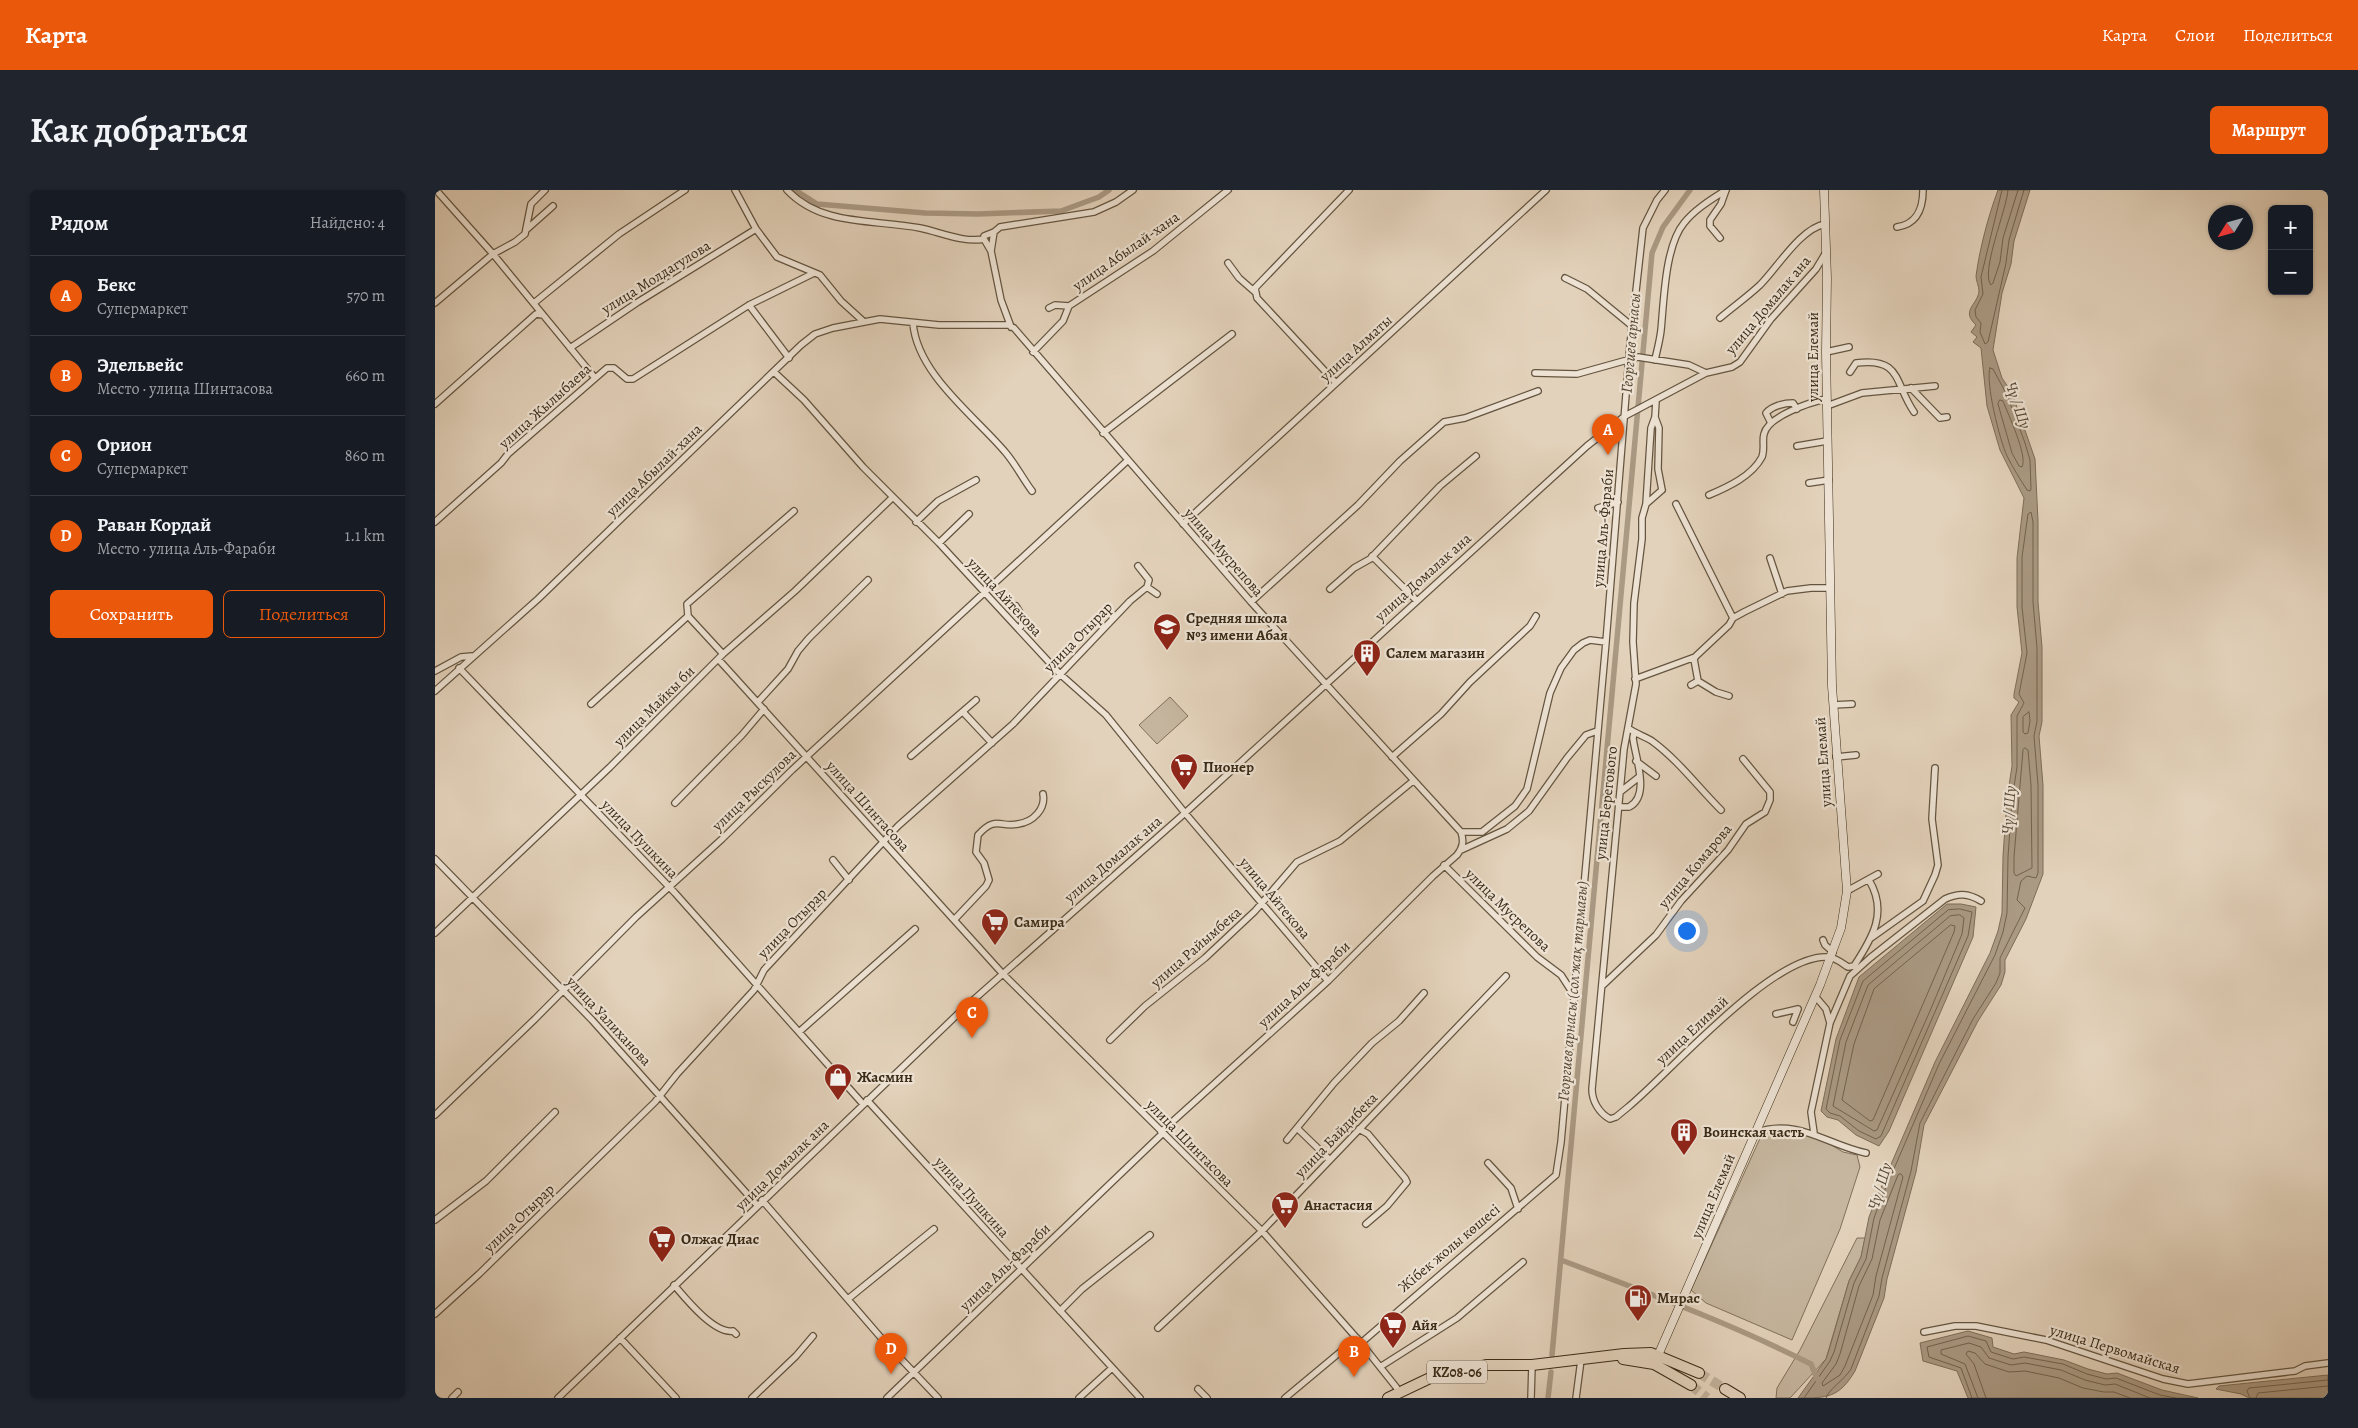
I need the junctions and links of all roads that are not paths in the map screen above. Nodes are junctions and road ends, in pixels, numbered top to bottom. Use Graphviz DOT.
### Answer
graph roads {
  1 [pos="545,190"];
  2 [pos="685,190"];
  3 [pos="735,190"];
  4 [pos="787,190"];
  5 [pos="1133,190"];
  6 [pos="1228,190"];
  7 [pos="1349,190"];
  8 [pos="1546,190"];
  9 [pos="1665,190"];
  10 [pos="1726,190"];
  11 [pos="1824,190"];
  12 [pos="1923,190"];
  13 [pos="437,193"];
  14 [pos="553,206"];
  15 [pos="1825,224"];
  16 [pos="1897,227"];
  17 [pos="756,229"];
  18 [pos="527,230"];
  19 [pos="994,232"];
  20 [pos="1720,238"];
  21 [pos="983,239"];
  22 [pos="991,251"];
  23 [pos="493,254"];
  24 [pos="1825,254"];
  25 [pos="1228,263"];
  26 [pos="812,274"];
  27 [pos="1565,278"];
  28 [pos="1255,292"];
  29 [pos="435,302"];
  30 [pos="533,303"];
  31 [pos="749,305"];
  32 [pos="1069,306"];
  33 [pos="1049,308"];
  34 [pos="543,316"];
  35 [pos="1720,318"];
  36 [pos="863,321"];
  37 [pos="913,323"];
  38 [pos="1632,326"];
  39 [pos="1011,327"];
  40 [pos="1232,334"];
  41 [pos="1849,347"];
  42 [pos="570,348"];
  43 [pos="1033,352"];
  44 [pos="1826,352"];
  45 [pos="789,358"];
  46 [pos="1654,359"];
  47 [pos="1630,360"];
  48 [pos="774,372"];
  49 [pos="1851,372"];
  50 [pos="1535,373"];
  51 [pos="1706,373"];
  52 [pos="595,378"];
  53 [pos="1336,383"];
  54 [pos="1935,386"];
  55 [pos="1911,388"];
  56 [pos="1901,389"];
  57 [pos="1537,390"];
  58 [pos="1656,402"];
  59 [pos="1827,403"];
  60 [pos="435,404"];
  61 [pos="1797,409"];
  62 [pos="1914,412"];
  63 [pos="1628,415"];
  64 [pos="1655,417"];
  65 [pos="1947,417"];
  66 [pos="1771,423"];
  67 [pos="1103,433"];
  68 [pos="1827,441"];
  69 [pos="1797,446"];
  70 [pos="1476,456"];
  71 [pos="1127,461"];
  72 [pos="976,480"];
  73 [pos="1829,480"];
  74 [pos="1809,483"];
  75 [pos="1032,491"];
  76 [pos="1709,495"];
  77 [pos="892,498"];
  78 [pos="1618,502"];
  79 [pos="1646,504"];
  80 [pos="1676,504"];
  81 [pos="1597,508"];
  82 [pos="793,512"];
  83 [pos="969,514"];
  84 [pos="435,522"];
  85 [pos="916,522"];
  86 [pos="1183,524"];
  87 [pos="939,543"];
  88 [pos="1372,556"];
  89 [pos="1770,558"];
  90 [pos="1138,566"];
  91 [pos="868,580"];
  92 [pos="1147,587"];
  93 [pos="1831,588"];
  94 [pos="1330,589"];
  95 [pos="984,591"];
  96 [pos="1157,594"];
  97 [pos="1782,594"];
  98 [pos="1416,600"];
  99 [pos="1251,602"];
  100 [pos="1016,606"];
  101 [pos="688,616"];
  102 [pos="1536,616"];
  103 [pos="1733,618"];
  104 [pos="1019,629"];
  105 [pos="1606,642"];
  106 [pos="723,654"];
  107 [pos="472,656"];
  108 [pos="1695,657"];
  109 [pos="719,660"];
  110 [pos="459,668"];
  111 [pos="435,671"];
  112 [pos="1059,674"];
  113 [pos="1635,679"];
  114 [pos="1699,681"];
  115 [pos="1325,683"];
  116 [pos="1691,685"];
  117 [pos="435,691"];
  118 [pos="1729,696"];
  119 [pos="976,700"];
  120 [pos="758,702"];
  121 [pos="591,704"];
  122 [pos="1833,704"];
  123 [pos="1852,704"];
  124 [pos="763,709"];
  125 [pos="963,712"];
  126 [pos="1628,728"];
  127 [pos="1597,731"];
  128 [pos="1634,733"];
  129 [pos="992,743"];
  130 [pos="1856,755"];
  131 [pos="807,756"];
  132 [pos="911,756"];
  133 [pos="1392,757"];
  134 [pos="1836,758"];
  135 [pos="1743,759"];
  136 [pos="1636,761"];
  137 [pos="1935,768"];
  138 [pos="1656,776"];
  139 [pos="1639,777"];
  140 [pos="1413,781"];
  141 [pos="1620,792"];
  142 [pos="1043,794"];
  143 [pos="580,795"];
  144 [pos="675,803"];
  145 [pos="1619,807"];
  146 [pos="1721,810"];
  147 [pos="1185,813"];
  148 [pos="1461,832"];
  149 [pos="884,841"];
  150 [pos="1461,850"];
  151 [pos="435,859"];
  152 [pos="833,860"];
  153 [pos="1445,865"];
  154 [pos="1878,874"];
  155 [pos="849,880"];
  156 [pos="1869,880"];
  157 [pos="670,888"];
  158 [pos="1847,891"];
  159 [pos="474,897"];
  160 [pos="1262,902"];
  161 [pos="1981,902"];
  162 [pos="954,920"];
  163 [pos="915,929"];
  164 [pos="435,932"];
  165 [pos="1871,938"];
  166 [pos="1823,940"];
  167 [pos="1832,954"];
  168 [pos="1002,974"];
  169 [pos="1506,976"];
  170 [pos="1328,981"];
  171 [pos="757,986"];
  172 [pos="1602,986"];
  173 [pos="563,991"];
  174 [pos="1424,993"];
  175 [pos="1574,995"];
  176 [pos="1815,996"];
  177 [pos="1823,1003"];
  178 [pos="1835,1009"];
  179 [pos="1776,1014"];
  180 [pos="1793,1022"];
  181 [pos="1830,1023"];
  182 [pos="799,1032"];
  183 [pos="1110,1040"];
  184 [pos="1592,1089"];
  185 [pos="660,1096"];
  186 [pos="865,1102"];
  187 [pos="555,1112"];
  188 [pos="435,1115"];
  189 [pos="1297,1128"];
  190 [pos="1359,1129"];
  191 [pos="1162,1133"];
  192 [pos="1755,1133"];
  193 [pos="1814,1133"];
  194 [pos="1287,1140"];
  195 [pos="1866,1153"];
  196 [pos="1330,1160"];
  197 [pos="1488,1163"];
  198 [pos="762,1200"];
  199 [pos="757,1205"];
  200 [pos="1518,1208"];
  201 [pos="435,1220"];
  202 [pos="1366,1224"];
  203 [pos="934,1230"];
  204 [pos="1262,1231"];
  205 [pos="1150,1235"];
  206 [pos="1523,1262"];
  207 [pos="1021,1268"];
  208 [pos="674,1285"];
  209 [pos="849,1299"];
  210 [pos="1060,1311"];
  211 [pos="435,1314"];
  212 [pos="1158,1328"];
  213 [pos="1924,1332"];
  214 [pos="736,1334"];
  215 [pos="813,1336"];
  216 [pos="620,1338"];
  217 [pos="1359,1340"];
  218 [pos="1581,1360"];
  219 [pos="1656,1360"];
  220 [pos="2328,1363"];
  221 [pos="1532,1364"];
  222 [pos="1380,1367"];
  223 [pos="1112,1368"];
  224 [pos="1699,1373"];
  225 [pos="914,1374"];
  226 [pos="1691,1385"];
  227 [pos="1725,1388"];
  228 [pos="1199,1389"];
  229 [pos="458,1392"];
  230 [pos="1400,1392"];
  231 [pos="452,1398"];
  232 [pos="557,1398"];
  233 [pos="676,1398"];
  234 [pos="752,1398"];
  235 [pos="887,1398"];
  236 [pos="938,1398"];
  237 [pos="1079,1398"];
  238 [pos="1140,1398"];
  239 [pos="1207,1398"];
  240 [pos="1285,1398"];
  241 [pos="1388,1398"];
  242 [pos="1531,1398"];
  243 [pos="1576,1398"];
  244 [pos="1741,1398"];
  1 -- 18 [label="street"];
  2 -- 30 [label="street"];
  3 -- 17 [label="street"];
  4 -- 21 [label="street"];
  5 -- 19 [label="street"];
  6 -- 32 [label="street, улица Абылай-хана"];
  7 -- 28 [label="street"];
  8 -- 53 [label="street, улица Алматы"];
  9 -- 38 [label="street"];
  10 -- 20 [label="street"];
  10 -- 46 [label="street"];
  11 -- 15 [label="street, улица Елемай"];
  12 -- 16 [label="street"];
  13 -- 23 [label="street"];
  14 -- 18 [label="street"];
  15 -- 24 [label="street, улица Елемай"];
  15 -- 35 [label="street"];
  17 -- 26 [label="street"];
  17 -- 42 [label="street, улица Молдагулова"];
  18 -- 23 [label="street"];
  19 -- 21 [label="street"];
  19 -- 22 [label="street"];
  21 -- 22 [label="street"];
  22 -- 39 [label="street"];
  23 -- 29 [label="street"];
  23 -- 30 [label="street"];
  24 -- 44 [label="street, улица Елемай"];
  24 -- 51 [label="street, улица Домалак ана"];
  25 -- 28 [label="street"];
  26 -- 31 [label="street, улица Жылыбаева"];
  26 -- 36 [label="street"];
  27 -- 38 [label="street"];
  28 -- 53 [label="street"];
  30 -- 34 [label="street"];
  31 -- 45 [label="street"];
  31 -- 52 [label="street, улица Жылыбаева"];
  32 -- 33 [label="street"];
  32 -- 43 [label="street, улица Абылай-хана"];
  34 -- 42 [label="street"];
  34 -- 60 [label="street"];
  36 -- 37 [label="street, улица Абылай-хана"];
  36 -- 45 [label="street, улица Абылай-хана"];
  37 -- 39 [label="street, улица Абылай-хана"];
  37 -- 75 [label="street"];
  38 -- 47 [label="street"];
  39 -- 43 [label="street"];
  40 -- 67 [label="street"];
  41 -- 44 [label="street"];
  42 -- 52 [label="street"];
  43 -- 67 [label="street, улица Мусрепова"];
  44 -- 59 [label="street, улица Елемай"];
  45 -- 48 [label="street, улица Абылай-хана"];
  46 -- 47 [label="street"];
  46 -- 51 [label="street"];
  47 -- 50 [label="street"];
  47 -- 63 [label="street"];
  48 -- 77 [label="street, улица Айтекова"];
  48 -- 107 [label="street, улица Абылай-хана"];
  49 -- 56 [label="street"];
  51 -- 58 [label="street, улица Домалак ана"];
  52 -- 84 [label="street, улица Жылыбаева"];
  53 -- 86 [label="street, улица Алматы"];
  54 -- 55 [label="street"];
  55 -- 56 [label="street"];
  55 -- 65 [label="street"];
  56 -- 59 [label="street"];
  56 -- 62 [label="street"];
  57 -- 99 [label="street"];
  58 -- 63 [label="street, улица Домалак ана"];
  58 -- 64 [label="street, улица Берегового"];
  59 -- 61 [label="street"];
  59 -- 68 [label="street, улица Елемай"];
  61 -- 66 [label="street"];
  61 -- 66 [label="street"];
  63 -- 78 [label="street, улица Аль-Фараби"];
  63 -- 98 [label="street, улица Домалак ана"];
  64 -- 79 [label="street, улица Берегового"];
  64 -- 79 [label="street, улица Берегового"];
  66 -- 76 [label="street"];
  67 -- 71 [label="street, улица Мусрепова"];
  68 -- 69 [label="street"];
  68 -- 73 [label="street, улица Елемай"];
  70 -- 88 [label="street"];
  71 -- 86 [label="street, улица Мусрепова"];
  71 -- 95 [label="street, улица Рыскулова"];
  72 -- 85 [label="street"];
  73 -- 74 [label="street"];
  73 -- 93 [label="street, улица Елемай"];
  77 -- 85 [label="street, улица Айтекова"];
  77 -- 106 [label="street, улица Майкы би"];
  78 -- 81 [label="street"];
  78 -- 105 [label="street, улица Аль-Фараби"];
  79 -- 113 [label="street, улица Берегового"];
  80 -- 103 [label="street"];
  82 -- 101 [label="street"];
  83 -- 87 [label="street"];
  85 -- 87 [label="street, улица Айтекова"];
  86 -- 99 [label="street, улица Мусрепова"];
  87 -- 95 [label="street, улица Айтекова"];
  88 -- 94 [label="street"];
  88 -- 98 [label="street"];
  89 -- 97 [label="street"];
  90 -- 92 [label="street"];
  91 -- 120 [label="street"];
  92 -- 96 [label="street"];
  92 -- 112 [label="street, улица Отырар"];
  93 -- 97 [label="street"];
  93 -- 122 [label="street, улица Елемай"];
  95 -- 104 [label="street, улица Айтекова"];
  95 -- 131 [label="street, улица Рыскулова"];
  97 -- 103 [label="street"];
  98 -- 115 [label="street, улица Домалак ана"];
  99 -- 115 [label="street, улица Мусрепова"];
  100 -- 104 [label="street"];
  101 -- 106 [label="street"];
  101 -- 121 [label="street"];
  102 -- 133 [label="street"];
  103 -- 108 [label="street"];
  104 -- 112 [label="street, улица Айтекова"];
  105 -- 127 [label="street, улица Аль-Фараби"];
  105 -- 148 [label="street"];
  106 -- 109 [label="street, улица Майкы би"];
  107 -- 110 [label="street, улица Абылай-хана"];
  107 -- 111 [label="street"];
  108 -- 113 [label="street"];
  108 -- 114 [label="street"];
  109 -- 120 [label="street, улица Шинтасова"];
  109 -- 143 [label="street, улица Майкы би"];
  110 -- 117 [label="street, улица Абылай-хана"];
  110 -- 143 [label="street, улица Пушкина"];
  112 -- 129 [label="street, улица Отырар"];
  112 -- 147 [label="street, улица Айтекова"];
  113 -- 126 [label="street, улица Берегового"];
  114 -- 116 [label="street"];
  114 -- 118 [label="street"];
  115 -- 133 [label="street, улица Мусрепова"];
  115 -- 147 [label="street, улица Домалак ана"];
  119 -- 125 [label="street"];
  120 -- 124 [label="street, улица Шинтасова"];
  122 -- 123 [label="street"];
  122 -- 134 [label="street, улица Елемай"];
  124 -- 131 [label="street, улица Шинтасова"];
  124 -- 144 [label="street"];
  125 -- 129 [label="street"];
  125 -- 132 [label="street"];
  126 -- 128 [label="street, улица Берегового"];
  126 -- 141 [label="street, улица Берегового"];
  127 -- 150 [label="street, улица Аль-Фараби"];
  127 -- 175 [label="street"];
  128 -- 136 [label="street"];
  128 -- 146 [label="street, улица Берегового"];
  129 -- 149 [label="street, улица Отырар"];
  130 -- 134 [label="street"];
  131 -- 149 [label="street, улица Шинтасова"];
  131 -- 157 [label="street, улица Рыскулова"];
  133 -- 140 [label="street, улица Мусрепова"];
  134 -- 158 [label="street, улица Елемай"];
  135 -- 172 [label="street, улица Комарова"];
  136 -- 138 [label="street"];
  136 -- 139 [label="street"];
  137 -- 165 [label="street"];
  139 -- 141 [label="street"];
  139 -- 145 [label="street"];
  140 -- 148 [label="street, улица Мусрепова"];
  140 -- 160 [label="street, улица Райымбека"];
  141 -- 145 [label="street, улица Берегового"];
  142 -- 162 [label="street"];
  143 -- 157 [label="street, улица Пушкина"];
  143 -- 159 [label="street, улица Майкы би"];
  145 -- 172 [label="street, улица Берегового"];
  147 -- 160 [label="street, улица Айтекова"];
  147 -- 168 [label="street, улица Домалак ана"];
  148 -- 150 [label="street"];
  149 -- 155 [label="street, улица Отырар"];
  149 -- 162 [label="street, улица Шинтасова"];
  150 -- 153 [label="street, улица Аль-Фараби"];
  151 -- 159 [label="street, улица Уалиханова"];
  152 -- 155 [label="street"];
  153 -- 170 [label="street, улица Аль-Фараби"];
  153 -- 175 [label="street, улица Мусрепова"];
  154 -- 156 [label="street"];
  155 -- 171 [label="street, улица Отырар"];
  156 -- 158 [label="street"];
  156 -- 165 [label="street"];
  157 -- 171 [label="street, улица Пушкина"];
  157 -- 173 [label="street, улица Рыскулова"];
  158 -- 167 [label="street, улица Елемай"];
  159 -- 164 [label="street, улица Майкы би"];
  159 -- 173 [label="street, улица Уалиханова"];
  160 -- 170 [label="street, улица Айтекова"];
  160 -- 183 [label="street, улица Райымбека"];
  161 -- 178 [label="street"];
  162 -- 168 [label="street, улица Шинтасова"];
  163 -- 182 [label="street"];
  165 -- 167 [label="street"];
  166 -- 167 [label="street"];
  167 -- 176 [label="street, улица Елемай"];
  167 -- 184 [label="street, улица Елимай"];
  168 -- 186 [label="street, улица Домалак ана"];
  168 -- 191 [label="street, улица Шинтасова"];
  169 -- 190 [label="street, улица Байдибека"];
  170 -- 191 [label="street, улица Аль-Фараби"];
  171 -- 182 [label="street, улица Пушкина"];
  171 -- 185 [label="street, улица Отырар"];
  172 -- 184 [label="street, улица Берегового"];
  173 -- 185 [label="street, улица Уалиханова"];
  173 -- 188 [label="street, улица Рыскулова"];
  174 -- 189 [label="street"];
  175 -- 200 [label="street, Жібек жолы көшесі"];
  176 -- 177 [label="street"];
  176 -- 192 [label="street, улица Елемай"];
  177 -- 178 [label="street"];
  177 -- 181 [label="street"];
  178 -- 181 [label="street"];
  179 -- 180 [label="street"];
  181 -- 193 [label="street"];
  182 -- 186 [label="street, улица Пушкина"];
  185 -- 199 [label="street, улица Уалиханова"];
  185 -- 211 [label="street, улица Отырар"];
  186 -- 198 [label="street, улица Домалак ана"];
  186 -- 207 [label="street, улица Пушкина"];
  187 -- 201 [label="street"];
  189 -- 194 [label="street"];
  189 -- 196 [label="street"];
  190 -- 196 [label="street, улица Байдибека"];
  190 -- 202 [label="street"];
  191 -- 204 [label="street, улица Шинтасова"];
  191 -- 207 [label="street, улица Аль-Фараби"];
  192 -- 193 [label="street"];
  192 -- 219 [label="street, улица Елемай"];
  193 -- 195 [label="street"];
  196 -- 204 [label="street, улица Байдибека"];
  197 -- 200 [label="street"];
  198 -- 199 [label="street, улица Домалак ана"];
  198 -- 209 [label="street"];
  199 -- 208 [label="street, улица Домалак ана"];
  200 -- 217 [label="street, Жібек жолы көшесі"];
  203 -- 209 [label="street"];
  204 -- 212 [label="street, улица Байдибека"];
  204 -- 217 [label="street, улица Шинтасова"];
  205 -- 210 [label="street"];
  206 -- 222 [label="street"];
  207 -- 210 [label="street, улица Пушкина"];
  207 -- 225 [label="street, улица Аль-Фараби"];
  208 -- 214 [label="street"];
  208 -- 216 [label="street, улица Домалак ана"];
  209 -- 225 [label="street"];
  210 -- 223 [label="street, улица Пушкина"];
  213 -- 220 [label="street, улица Первомайская"];
  215 -- 234 [label="street"];
  216 -- 232 [label="street, улица Домалак ана"];
  216 -- 233 [label="street"];
  217 -- 222 [label="street, улица Шинтасова"];
  217 -- 240 [label="street, Жібек жолы көшесі"];
  218 -- 219 [label="highway, KZ08-06"];
  218 -- 221 [label="highway, KZ08-06"];
  218 -- 243 [label="street"];
  219 -- 224 [label="highway, KZ08-06"];
  219 -- 226 [label="highway, KZ08-06"];
  221 -- 230 [label="highway, KZ08-06"];
  221 -- 242 [label="street"];
  222 -- 230 [label="street, улица Шинтасова"];
  223 -- 237 [label="street"];
  223 -- 238 [label="street, улица Пушкина"];
  225 -- 235 [label="street, улица Аль-Фараби"];
  225 -- 236 [label="street"];
  227 -- 244 [label="highway"];
  228 -- 239 [label="street"];
  229 -- 231 [label="street"];
  230 -- 241 [label="highway, KZ08-06"];
}
